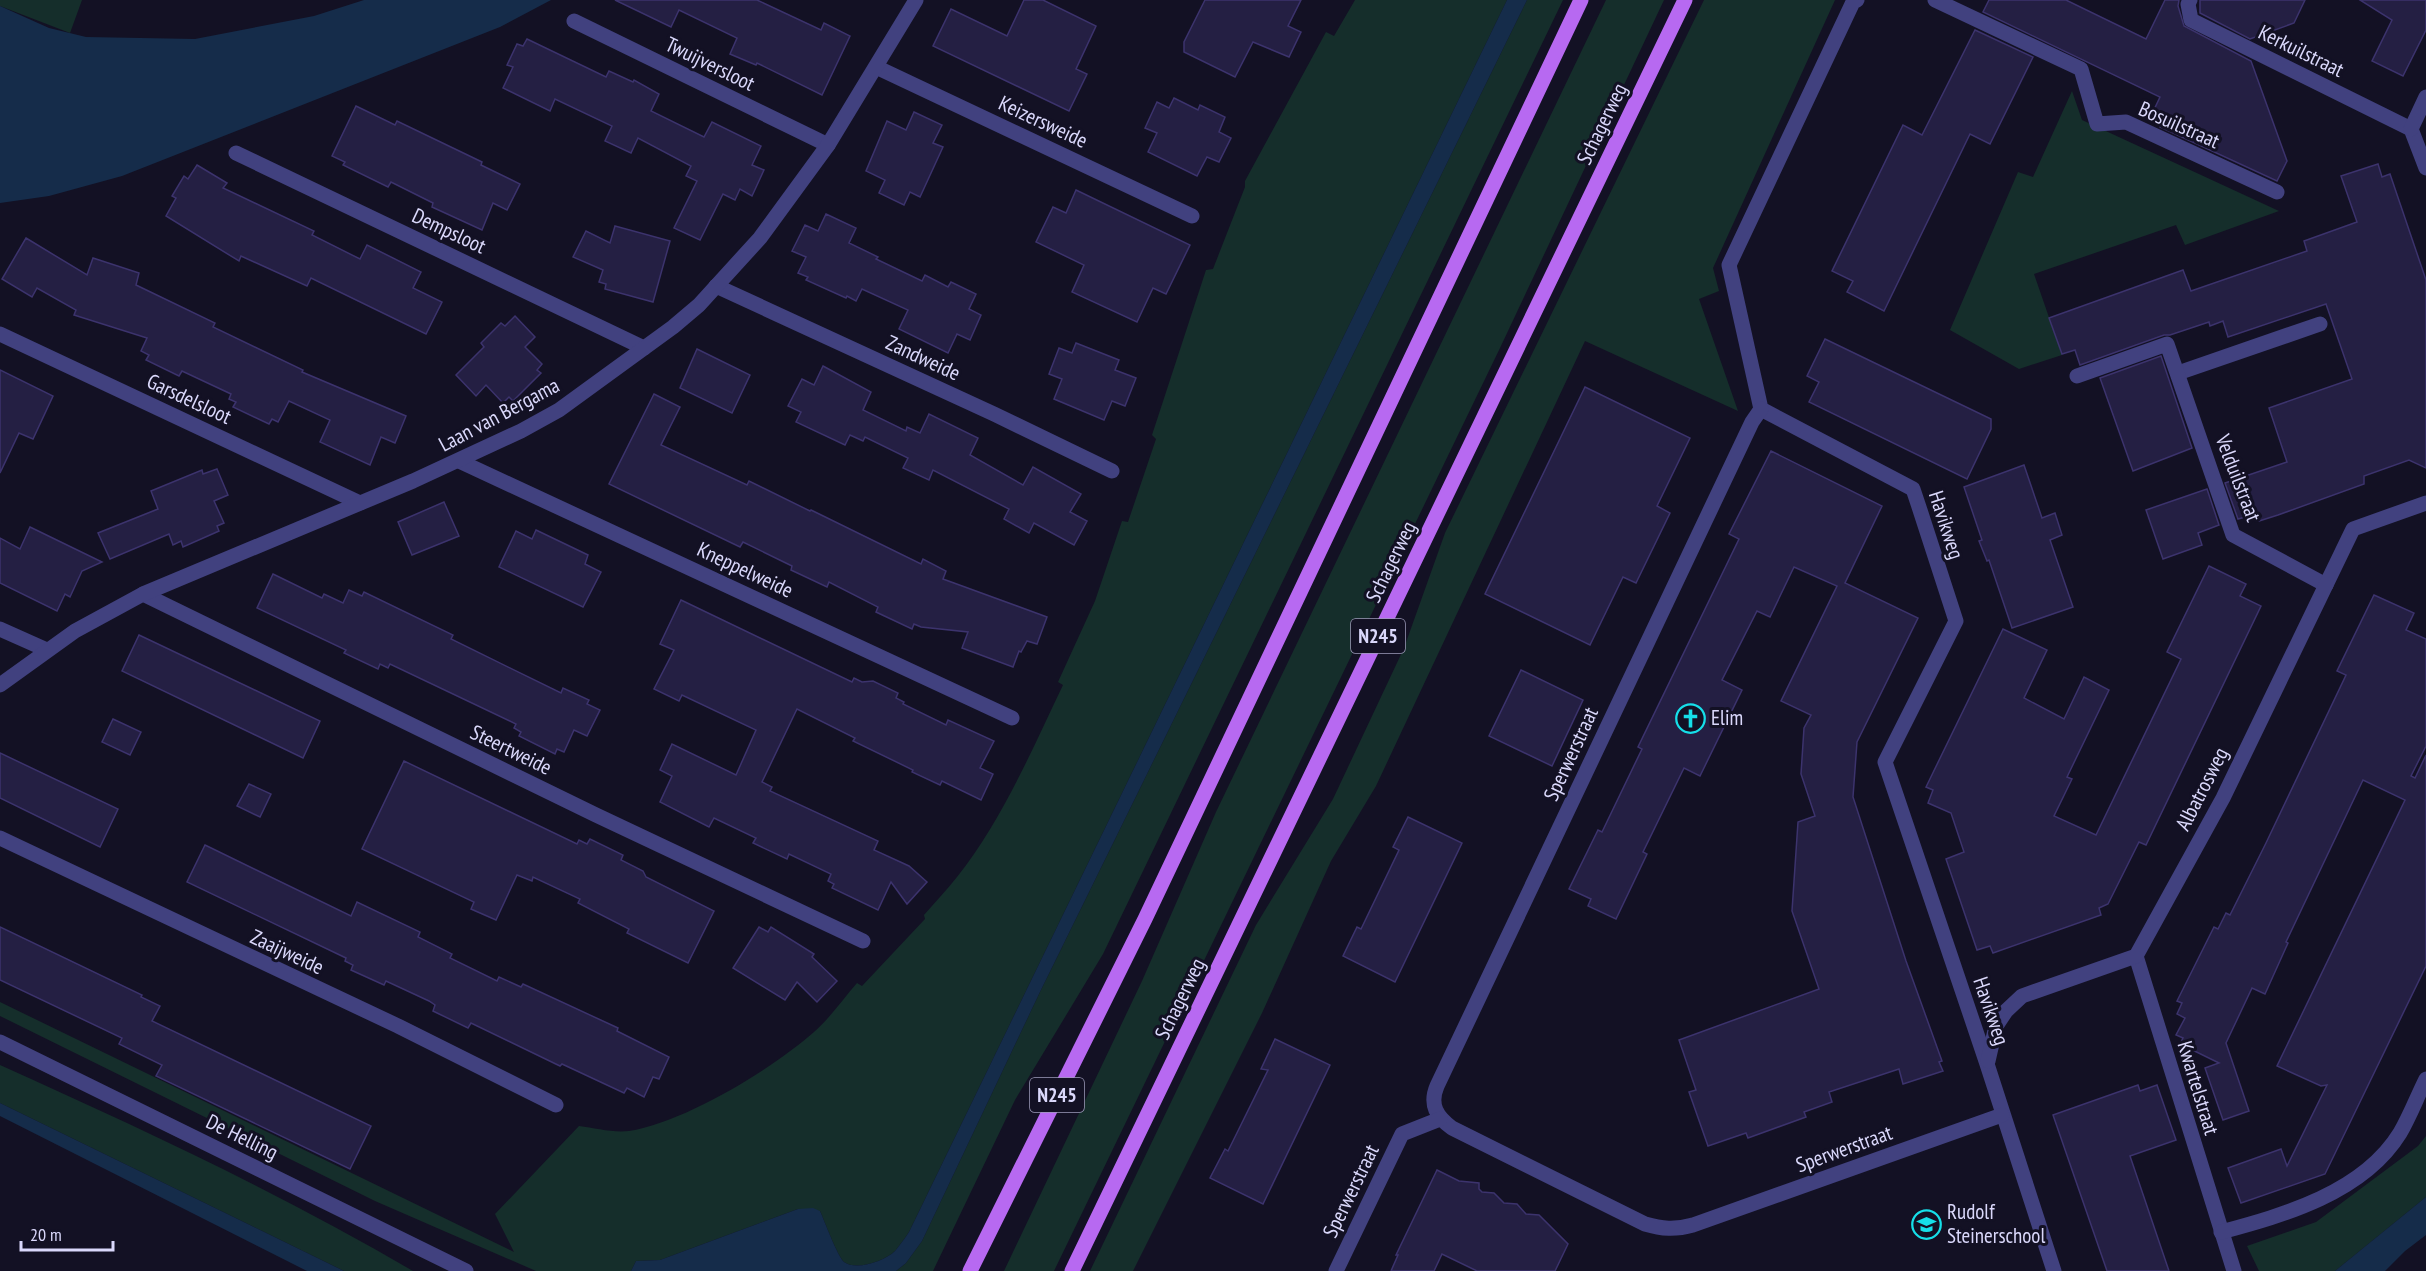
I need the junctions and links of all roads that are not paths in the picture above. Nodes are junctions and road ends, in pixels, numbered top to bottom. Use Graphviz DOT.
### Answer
graph roads {
  1 [pos="916,0"];
  2 [pos="1581,0"];
  3 [pos="1685,0"];
  4 [pos="1857,0"];
  5 [pos="1935,0"];
  6 [pos="2190,0"];
  7 [pos="574,21"];
  8 [pos="876,67"];
  9 [pos="2426,97"];
  10 [pos="2411,129"];
  11 [pos="828,145"];
  12 [pos="236,153"];
  13 [pos="2426,168"];
  14 [pos="2277,192"];
  15 [pos="1192,216"];
  16 [pos="716,286"];
  17 [pos="2320,324"];
  18 [pos="0,334"];
  19 [pos="644,348"];
  20 [pos="2178,373"];
  21 [pos="2077,376"];
  22 [pos="1761,409"];
  23 [pos="459,461"];
  24 [pos="1112,471"];
  25 [pos="360,503"];
  26 [pos="2426,503"];
  27 [pos="2326,585"];
  28 [pos="143,594"];
  29 [pos="0,629"];
  30 [pos="47,650"];
  31 [pos="0,685"];
  32 [pos="1012,718"];
  33 [pos="0,838"];
  34 [pos="863,941"];
  35 [pos="2136,956"];
  36 [pos="0,1042"];
  37 [pos="1987,1064"];
  38 [pos="2426,1079"];
  39 [pos="556,1106"];
  40 [pos="2002,1115"];
  41 [pos="1440,1119"];
  42 [pos="2221,1232"];
  43 [pos="466,1271"];
  44 [pos="970,1271"];
  45 [pos="1072,1271"];
  46 [pos="1336,1271"];
  47 [pos="2054,1271"];
  48 [pos="2234,1271"];
  1 -- 8 [label="street, Laan van Bergama"];
  2 -- 44 [label="main road, N245"];
  3 -- 45 [label="main road, Schagerweg / N245"];
  4 -- 22 [label="street"];
  5 -- 14 [label="street, Bosuilstraat"];
  6 -- 10 [label="street, Kerkuilstraat"];
  7 -- 11 [label="street, Twuijversloot"];
  8 -- 11 [label="street, Laan van Bergama"];
  8 -- 15 [label="street, Keizersweide"];
  9 -- 10 [label="street"];
  10 -- 13 [label="street"];
  11 -- 16 [label="street, Laan van Bergama"];
  12 -- 19 [label="street, Dempsloot"];
  16 -- 19 [label="street, Laan van Bergama"];
  16 -- 24 [label="street, Zandweide"];
  17 -- 20 [label="street"];
  18 -- 25 [label="street, Garsdelsloot"];
  19 -- 23 [label="street, Laan van Bergama"];
  20 -- 21 [label="street, Velduilstraat"];
  20 -- 27 [label="street, Velduilstraat"];
  22 -- 37 [label="street, Havikweg"];
  22 -- 41 [label="street, Sperwerstraat"];
  23 -- 25 [label="street, Laan van Bergama"];
  23 -- 32 [label="street, Kneppelweide"];
  25 -- 28 [label="street, Laan van Bergama"];
  26 -- 27 [label="street, Albatrosweg"];
  27 -- 35 [label="street, Albatrosweg"];
  28 -- 30 [label="street, Laan van Bergama"];
  28 -- 34 [label="street, Steertweide"];
  29 -- 30 [label="street"];
  30 -- 31 [label="street, Laan van Bergama"];
  33 -- 39 [label="street, Zaaijweide"];
  35 -- 37 [label="street"];
  35 -- 42 [label="street, Kwartelstraat"];
  36 -- 43 [label="street, De Helling"];
  37 -- 40 [label="street, Havikweg"];
  38 -- 42 [label="street"];
  40 -- 41 [label="street, Sperwerstraat"];
  40 -- 47 [label="street"];
  41 -- 46 [label="street, Sperwerstraat"];
  42 -- 48 [label="street, Kwartelstraat"];
}
